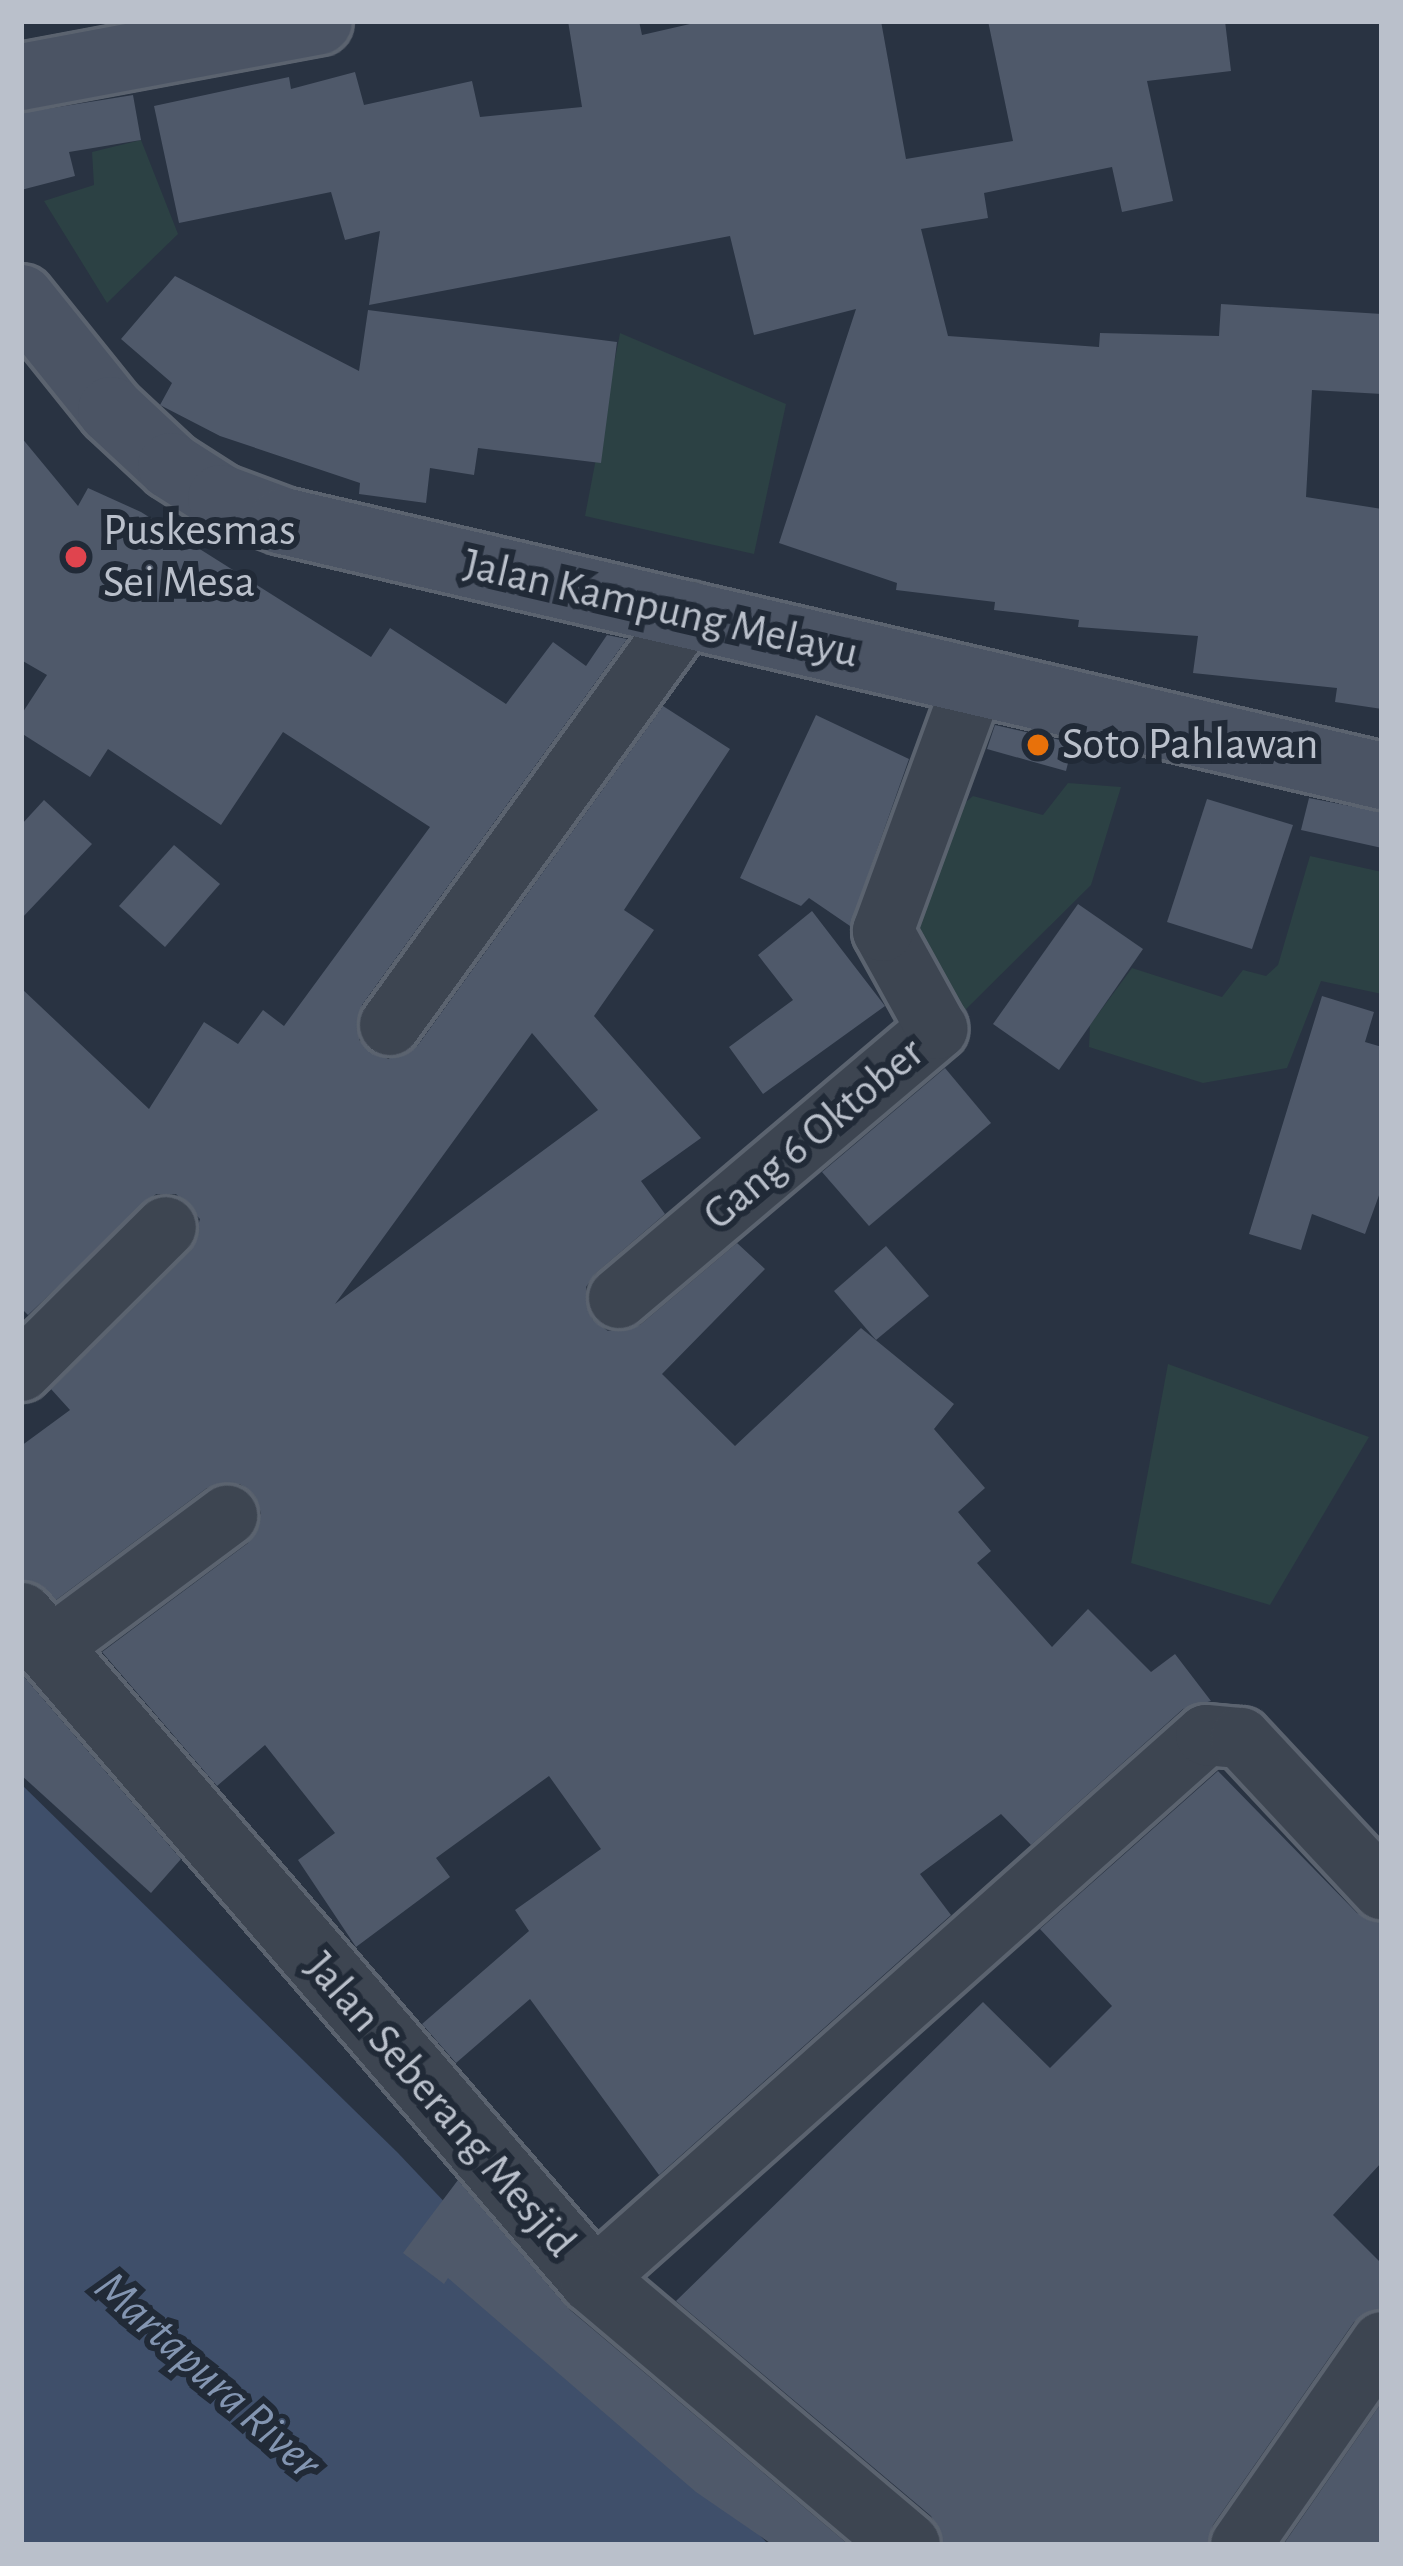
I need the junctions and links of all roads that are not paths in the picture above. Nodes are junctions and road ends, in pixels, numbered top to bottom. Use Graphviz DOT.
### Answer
graph roads {
  1 [pos="319,21"];
  2 [pos="21,77"];
  3 [pos="21,298"];
  4 [pos="689,613"];
  5 [pos="975,680"];
  6 [pos="1382,776"];
  7 [pos="390,1024"];
  8 [pos="166,1227"];
  9 [pos="619,1298"];
  10 [pos="21,1371"];
  11 [pos="227,1516"];
  12 [pos="35,1632"];
  13 [pos="1382,1889"];
  14 [pos="593,2280"];
  15 [pos="1382,2342"];
  16 [pos="907,2545"];
  17 [pos="1240,2545"];
  1 -- 2 [label="main road"];
  3 -- 4 [label="main road, Jalan Kampung Melayu"];
  4 -- 5 [label="main road, Jalan Kampung Melayu"];
  4 -- 7 [label="street"];
  5 -- 6 [label="main road, Jalan Kampung Melayu"];
  5 -- 9 [label="street, Gang 6 Oktober"];
  8 -- 10 [label="street"];
  11 -- 12 [label="street"];
  12 -- 14 [label="street, Jalan Seberang Mesjid"];
  13 -- 14 [label="street"];
  14 -- 16 [label="street, Jalan Seberang Mesjid"];
  15 -- 17 [label="street"];
}
